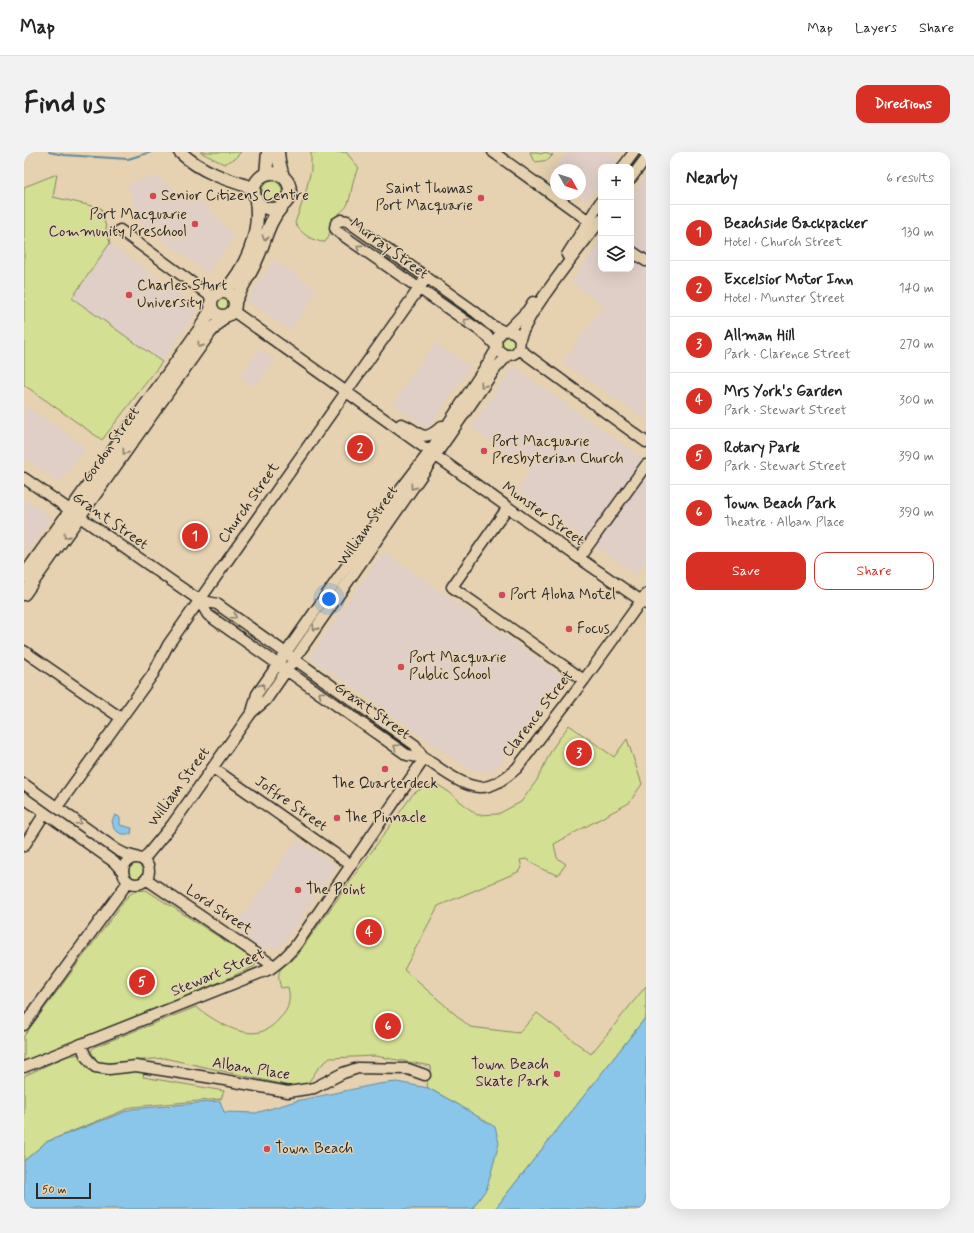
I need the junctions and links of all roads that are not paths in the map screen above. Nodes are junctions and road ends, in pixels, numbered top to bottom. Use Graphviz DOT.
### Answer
graph roads {
  1 [pos="180,152"];
  2 [pos="268,152"];
  3 [pos="278,152"];
  4 [pos="493,152"];
  5 [pos="634,152"];
  6 [pos="646,158"];
  7 [pos="625,164"];
  8 [pos="266,174"];
  9 [pos="634,174"];
  10 [pos="283,177"];
  11 [pos="254,188"];
  12 [pos="256,201"];
  13 [pos="284,204"];
  14 [pos="597,224"];
  15 [pos="120,230"];
  16 [pos="634,253"];
  17 [pos="646,261"];
  18 [pos="427,277"];
  19 [pos="419,289"];
  20 [pos="224,292"];
  21 [pos="212,303"];
  22 [pos="231,309"];
  23 [pos="505,331"];
  24 [pos="519,344"];
  25 [pos="496,347"];
  26 [pos="508,355"];
  27 [pos="347,392"];
  28 [pos="451,418"];
  29 [pos="385,419"];
  30 [pos="646,442"];
  31 [pos="433,453"];
  32 [pos="646,465"];
  33 [pos="24,478"];
  34 [pos="508,507"];
  35 [pos="74,514"];
  36 [pos="579,558"];
  37 [pos="24,576"];
  38 [pos="24,594"];
  39 [pos="644,599"];
  40 [pos="199,600"];
  41 [pos="24,651"];
  42 [pos="286,652"];
  43 [pos="294,659"];
  44 [pos="278,664"];
  45 [pos="287,670"];
  46 [pos="584,680"];
  47 [pos="252,712"];
  48 [pos="121,718"];
  49 [pos="424,759"];
  50 [pos="213,768"];
  51 [pos="24,784"];
  52 [pos="24,798"];
  53 [pos="57,806"];
  54 [pos="45,813"];
  55 [pos="24,846"];
  56 [pos="140,858"];
  57 [pos="351,864"];
  58 [pos="122,872"];
  59 [pos="146,879"];
  60 [pos="128,882"];
  61 [pos="274,966"];
  62 [pos="24,1025"];
  63 [pos="81,1044"];
  64 [pos="24,1066"];
  65 [pos="425,1074"];
  1 -- 11 [label="main road"];
  2 -- 8 [label="main road"];
  3 -- 10 [label="main road"];
  4 -- 14 [label="street"];
  5 -- 7 [label="street"];
  6 -- 9 [label="street"];
  8 -- 10 [label="main road"];
  8 -- 11 [label="main road"];
  10 -- 13 [label="main road"];
  11 -- 12 [label="main road"];
  12 -- 13 [label="main road"];
  12 -- 20 [label="main road"];
  13 -- 22 [label="main road, Gordon Street, one-way"];
  14 -- 23 [label="street, William Street"];
  14 -- 24 [label="street, William Street"];
  15 -- 21 [label="street"];
  16 -- 17 [label="street"];
  18 -- 19 [label="street, Church Street"];
  19 -- 18 [label="street, Murray Street, one-way"];
  18 -- 23 [label="street, Murray Street"];
  25 -- 19 [label="street, Murray Street, one-way"];
  19 -- 27 [label="street, Church Street"];
  20 -- 21 [label="main road"];
  20 -- 22 [label="main road"];
  21 -- 22 [label="main road"];
  21 -- 35 [label="main road, Gordon Street"];
  22 -- 27 [label="street, Munster Street"];
  22 -- 35 [label="main road, Gordon Street, one-way"];
  23 -- 24 [label="street"];
  23 -- 25 [label="street, William Street"];
  24 -- 26 [label="street, William Street"];
  24 -- 30 [label="street"];
  25 -- 26 [label="street"];
  25 -- 28 [label="street, William Street"];
  26 -- 31 [label="street, William Street, one-way"];
  27 -- 29 [label="street, Munster Street"];
  27 -- 40 [label="street, Church Street"];
  28 -- 29 [label="street, Munster Street"];
  28 -- 31 [label="street, William Street"];
  29 -- 31 [label="street, Munster Street"];
  31 -- 34 [label="street, Munster Street"];
  31 -- 42 [label="street, William Street"];
  31 -- 43 [label="street, William Street, one-way"];
  32 -- 36 [label="street"];
  33 -- 35 [label="street, Grant Street"];
  34 -- 36 [label="street, Munster Street"];
  34 -- 46 [label="street"];
  35 -- 37 [label="main road, Gordon Street"];
  35 -- 38 [label="main road, Gordon Street, one-way"];
  35 -- 40 [label="street, Grant Street"];
  36 -- 39 [label="street, Munster Street"];
  39 -- 46 [label="street, Clarence Street"];
  40 -- 42 [label="street, Grant Street, one-way"];
  40 -- 44 [label="street, Grant Street"];
  40 -- 48 [label="street, Church Street"];
  41 -- 48 [label="street"];
  42 -- 43 [label="street, Grant Street"];
  42 -- 44 [label="street, William Street"];
  43 -- 45 [label="street, William Street"];
  43 -- 49 [label="street, Grant Street"];
  44 -- 45 [label="street, Grant Street"];
  47 -- 44 [label="street, William Street, one-way"];
  45 -- 47 [label="street, William Street"];
  49 -- 45 [label="street, Grant Street, one-way"];
  46 -- 49 [label="street, Clarence Street"];
  47 -- 50 [label="street, William Street"];
  48 -- 53 [label="street, Church Street"];
  49 -- 57 [label="street, Stewart Street"];
  50 -- 56 [label="street, William Street"];
  50 -- 57 [label="street, Joffre Street"];
  51 -- 53 [label="street"];
  52 -- 54 [label="street"];
  53 -- 56 [label="street, one-way"];
  54 -- 55 [label="street"];
  54 -- 58 [label="street"];
  56 -- 58 [label="street"];
  56 -- 59 [label="street"];
  57 -- 61 [label="street, Stewart Street"];
  58 -- 60 [label="street"];
  59 -- 60 [label="street"];
  59 -- 61 [label="street, Lord Street"];
  60 -- 62 [label="street"];
  61 -- 63 [label="street, Stewart Street"];
  63 -- 64 [label="street, Stewart Street"];
  63 -- 65 [label="street, Alban Place"];
}
